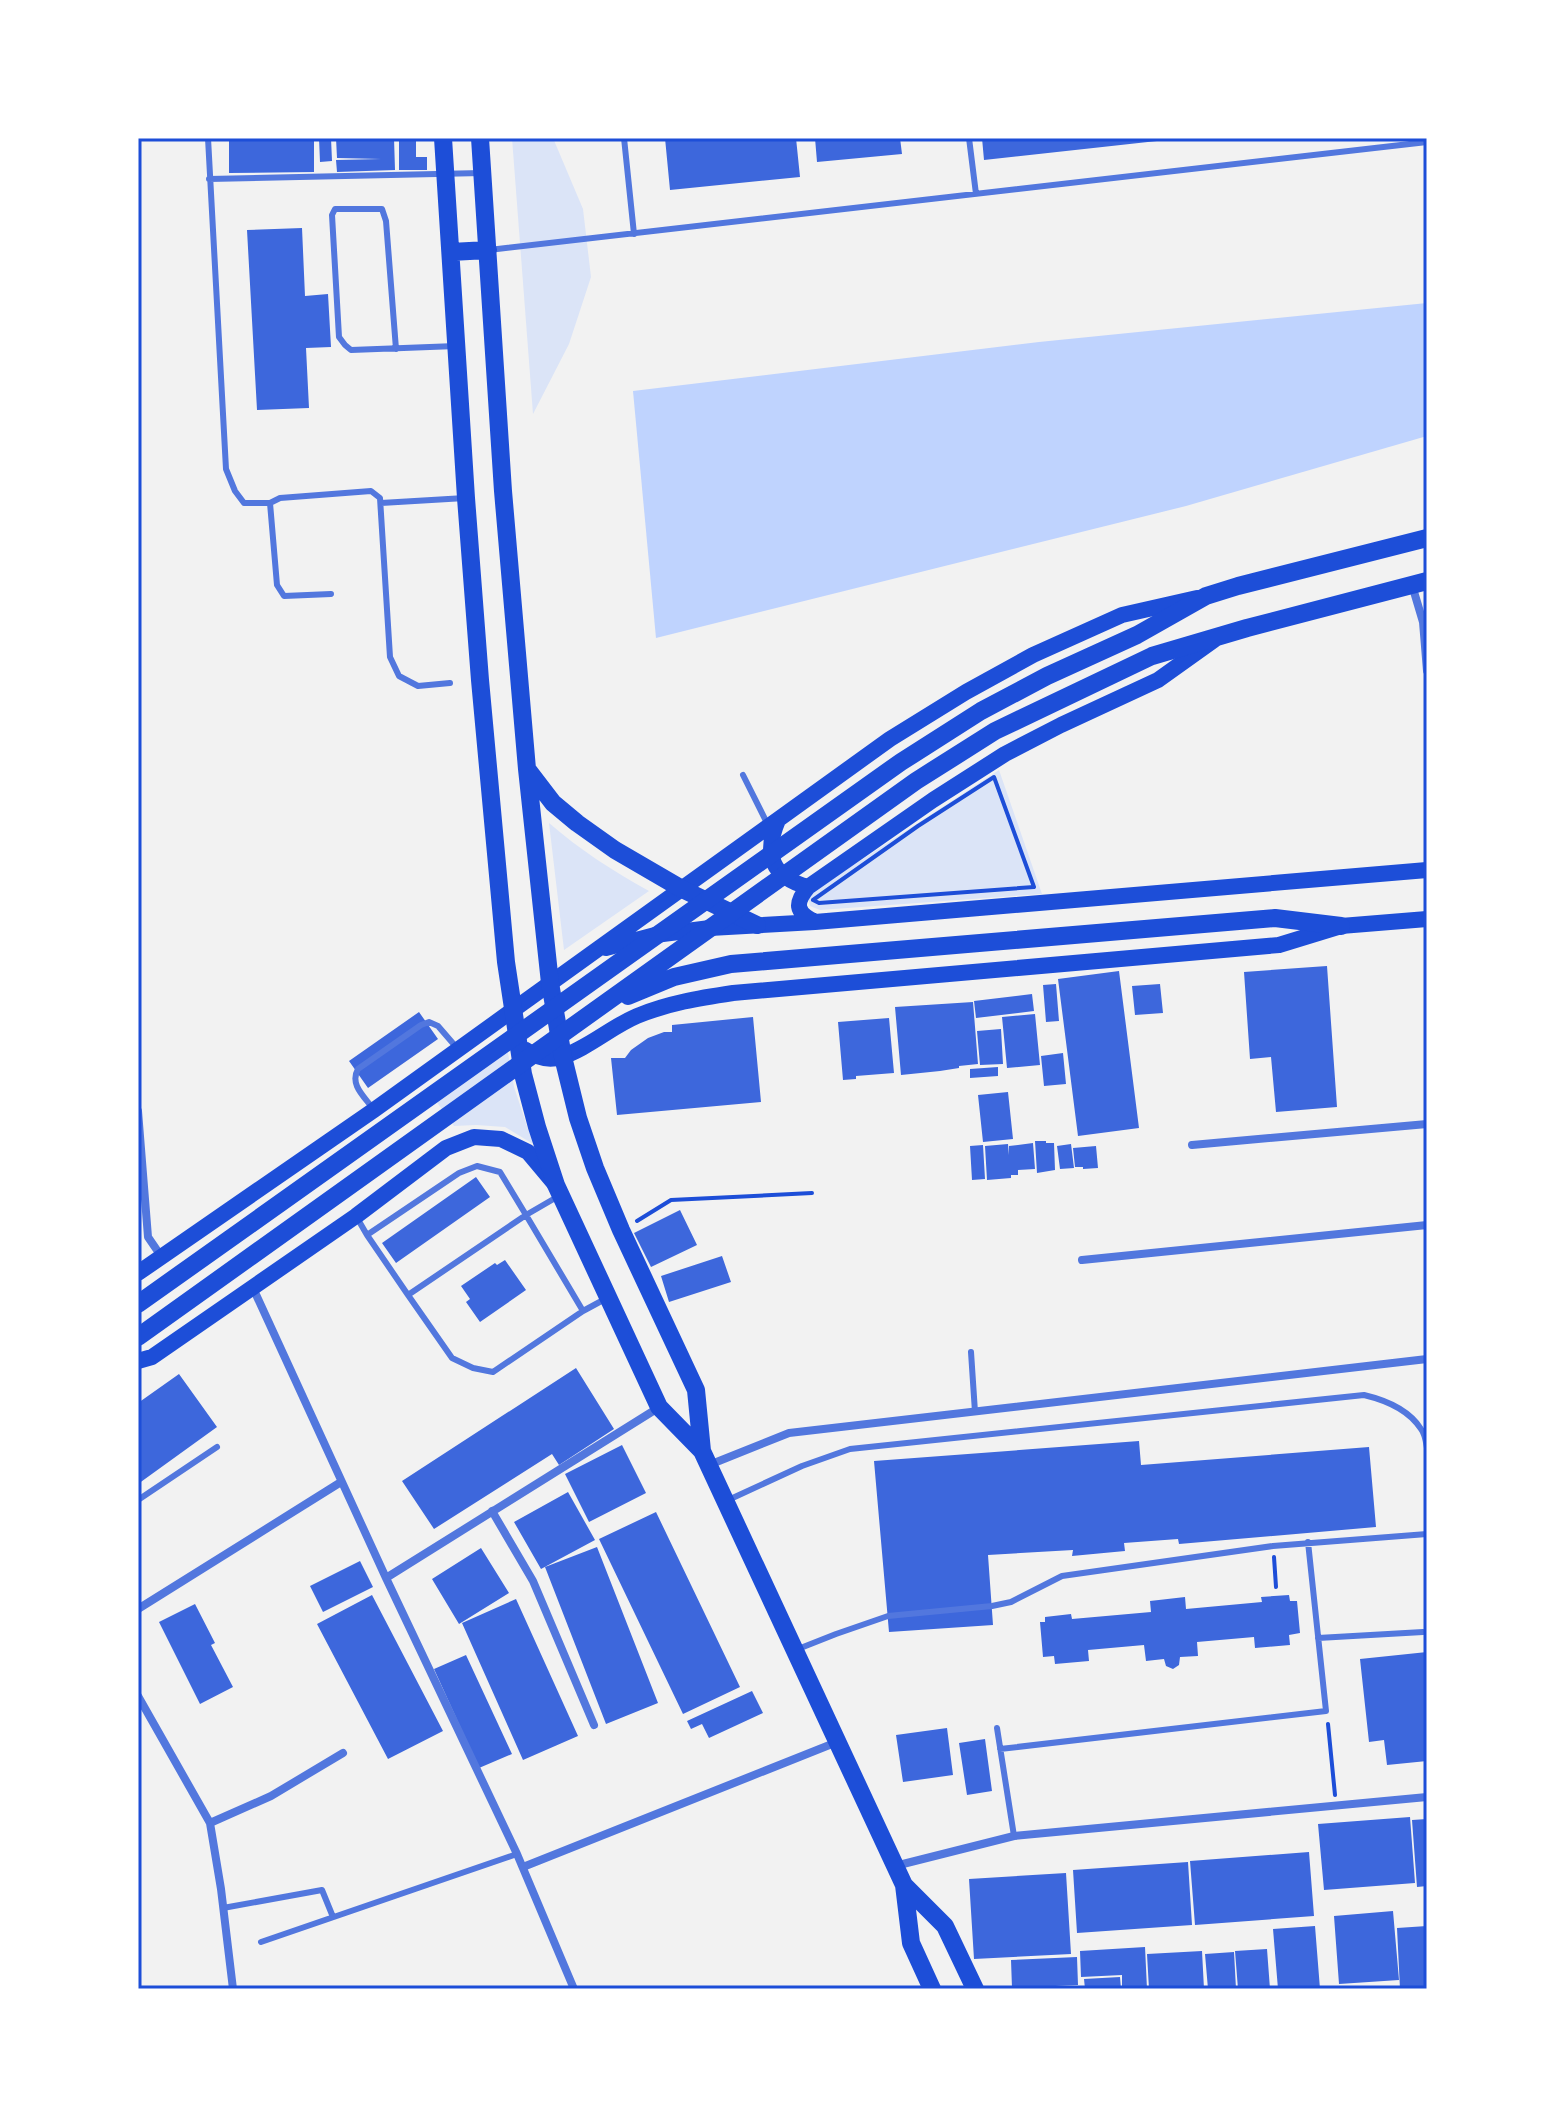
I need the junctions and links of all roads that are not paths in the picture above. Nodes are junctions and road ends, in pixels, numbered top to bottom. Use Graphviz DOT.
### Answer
graph roads {
  1 [pos="208,138"];
  2 [pos="443,138"];
  3 [pos="480,138"];
  4 [pos="624,138"];
  5 [pos="969,138"];
  6 [pos="1427,142"];
  7 [pos="445,173"];
  8 [pos="483,173"];
  9 [pos="209,179"];
  10 [pos="976,194"];
  11 [pos="634,234"];
  12 [pos="488,250"];
  13 [pos="451,252"];
  14 [pos="456,346"];
  15 [pos="396,349"];
  16 [pos="466,498"];
  17 [pos="270,503"];
  18 [pos="381,503"];
  19 [pos="1427,538"];
  20 [pos="1420,583"];
  21 [pos="331,594"];
  22 [pos="1206,596"];
  23 [pos="1219,637"];
  24 [pos="1427,671"];
  25 [pos="450,683"];
  26 [pos="527,769"];
  27 [pos="743,775"];
  28 [pos="774,823"];
  29 [pos="1427,870"];
  30 [pos="808,887"];
  31 [pos="682,889"];
  32 [pos="1427,919"];
  33 [pos="815,922"];
  34 [pos="757,925"];
  35 [pos="1341,926"];
  36 [pos="596,950"];
  37 [pos="550,983"];
  38 [pos="599,1007"];
  39 [pos="512,1010"];
  40 [pos="518,1043"];
  41 [pos="457,1049"];
  42 [pos="563,1057"];
  43 [pos="374,1110"];
  44 [pos="138,1111"];
  45 [pos="1427,1124"];
  46 [pos="1192,1145"];
  47 [pos="558,1190"];
  48 [pos="526,1215"];
  49 [pos="356,1216"];
  50 [pos="1427,1225"];
  51 [pos="367,1235"];
  52 [pos="161,1257"];
  53 [pos="1082,1260"];
  54 [pos="138,1273"];
  55 [pos="252,1286"];
  56 [pos="408,1295"];
  57 [pos="607,1298"];
  58 [pos="138,1304"];
  59 [pos="583,1311"];
  60 [pos="138,1337"];
  61 [pos="971,1352"];
  62 [pos="1427,1359"];
  63 [pos="138,1361"];
  64 [pos="659,1407"];
  65 [pos="975,1412"];
  66 [pos="217,1447"];
  67 [pos="1427,1448"];
  68 [pos="705,1458"];
  69 [pos="341,1482"];
  70 [pos="138,1500"];
  71 [pos="725,1501"];
  72 [pos="492,1511"];
  73 [pos="1427,1534"];
  74 [pos="1308,1542"];
  75 [pos="386,1578"];
  76 [pos="138,1609"];
  77 [pos="1423,1632"];
  78 [pos="1318,1638"];
  79 [pos="794,1651"];
  80 [pos="138,1696"];
  81 [pos="594,1725"];
  82 [pos="997,1728"];
  83 [pos="837,1742"];
  84 [pos="1000,1749"];
  85 [pos="343,1753"];
  86 [pos="1427,1797"];
  87 [pos="210,1823"];
  88 [pos="1014,1836"];
  89 [pos="517,1854"];
  90 [pos="895,1866"];
  91 [pos="523,1867"];
  92 [pos="904,1885"];
  93 [pos="223,1908"];
  94 [pos="333,1917"];
  95 [pos="261,1942"];
  96 [pos="233,1989"];
  97 [pos="574,1989"];
  98 [pos="932,1989"];
  99 [pos="975,1989"];
  1 -- 9 [label="lane"];
  2 -- 7 [label="main road"];
  3 -- 8 [label="main road"];
  4 -- 11 [label="lane"];
  5 -- 10 [label="lane"];
  6 -- 10 [label="lane"];
  7 -- 8 [label="lane"];
  7 -- 9 [label="lane"];
  7 -- 13 [label="main road"];
  8 -- 12 [label="main road"];
  9 -- 17 [label="lane"];
  10 -- 11 [label="lane"];
  11 -- 12 [label="lane"];
  12 -- 13 [label="main road"];
  12 -- 26 [label="main road"];
  13 -- 14 [label="main road"];
  14 -- 15 [label="lane"];
  14 -- 16 [label="main road"];
  15 -- 15 [label="lane"];
  16 -- 18 [label="lane"];
  16 -- 39 [label="main road"];
  17 -- 18 [label="lane"];
  17 -- 21 [label="lane"];
  18 -- 25 [label="lane"];
  19 -- 22 [label="main road"];
  20 -- 23 [label="main road"];
  20 -- 24 [label="street"];
  22 -- 28 [label="main road"];
  22 -- 58 [label="main road"];
  23 -- 30 [label="main road"];
  23 -- 38 [label="main road"];
  26 -- 31 [label="main road"];
  26 -- 37 [label="main road"];
  27 -- 28 [label="lane"];
  28 -- 30 [label="main road"];
  28 -- 31 [label="main road"];
  29 -- 33 [label="main road"];
  30 -- 33 [label="main road"];
  31 -- 34 [label="main road"];
  31 -- 36 [label="main road"];
  32 -- 35 [label="main road"];
  33 -- 34 [label="main road"];
  34 -- 36 [label="main road"];
  35 -- 38 [label="main road"];
  35 -- 42 [label="main road"];
  36 -- 37 [label="main road"];
  37 -- 39 [label="main road"];
  37 -- 42 [label="main road"];
  38 -- 60 [label="main road"];
  39 -- 40 [label="main road"];
  39 -- 41 [label="main road"];
  40 -- 42 [label="main road"];
  40 -- 47 [label="main road"];
  41 -- 43 [label="main road"];
  41 -- 43 [label="lane"];
  42 -- 68 [label="main road"];
  43 -- 52 [label="main road"];
  44 -- 52 [label="street"];
  45 -- 46 [label="street"];
  47 -- 48 [label="lane"];
  47 -- 49 [label="main road"];
  47 -- 57 [label="main road"];
  48 -- 51 [label="lane"];
  48 -- 56 [label="lane"];
  48 -- 59 [label="lane"];
  49 -- 51 [label="lane"];
  49 -- 55 [label="main road"];
  50 -- 53 [label="street"];
  51 -- 56 [label="lane"];
  52 -- 54 [label="main road"];
  55 -- 63 [label="main road"];
  55 -- 69 [label="street"];
  56 -- 59 [label="lane"];
  57 -- 59 [label="lane"];
  57 -- 64 [label="main road"];
  61 -- 65 [label="lane"];
  62 -- 65 [label="street"];
  64 -- 68 [label="main road"];
  64 -- 72 [label="street"];
  65 -- 68 [label="street"];
  66 -- 70 [label="lane"];
  67 -- 71 [label="lane"];
  68 -- 71 [label="main road"];
  69 -- 75 [label="street"];
  69 -- 76 [label="street"];
  71 -- 79 [label="main road"];
  72 -- 75 [label="street"];
  72 -- 81 [label="street"];
  73 -- 74 [label="lane"];
  74 -- 78 [label="lane"];
  74 -- 79 [label="lane"];
  75 -- 89 [label="street"];
  77 -- 78 [label="lane"];
  78 -- 84 [label="lane"];
  79 -- 83 [label="main road"];
  80 -- 87 [label="street"];
  82 -- 84 [label="lane"];
  83 -- 90 [label="main road"];
  83 -- 91 [label="street"];
  84 -- 88 [label="lane"];
  85 -- 87 [label="street"];
  86 -- 88 [label="street"];
  87 -- 93 [label="street"];
  88 -- 90 [label="street"];
  89 -- 91 [label="street"];
  89 -- 94 [label="lane"];
  90 -- 92 [label="main road"];
  91 -- 97 [label="street"];
  92 -- 98 [label="main road"];
  92 -- 99 [label="main road"];
  93 -- 94 [label="lane"];
  93 -- 96 [label="street"];
  94 -- 95 [label="lane"];
}
